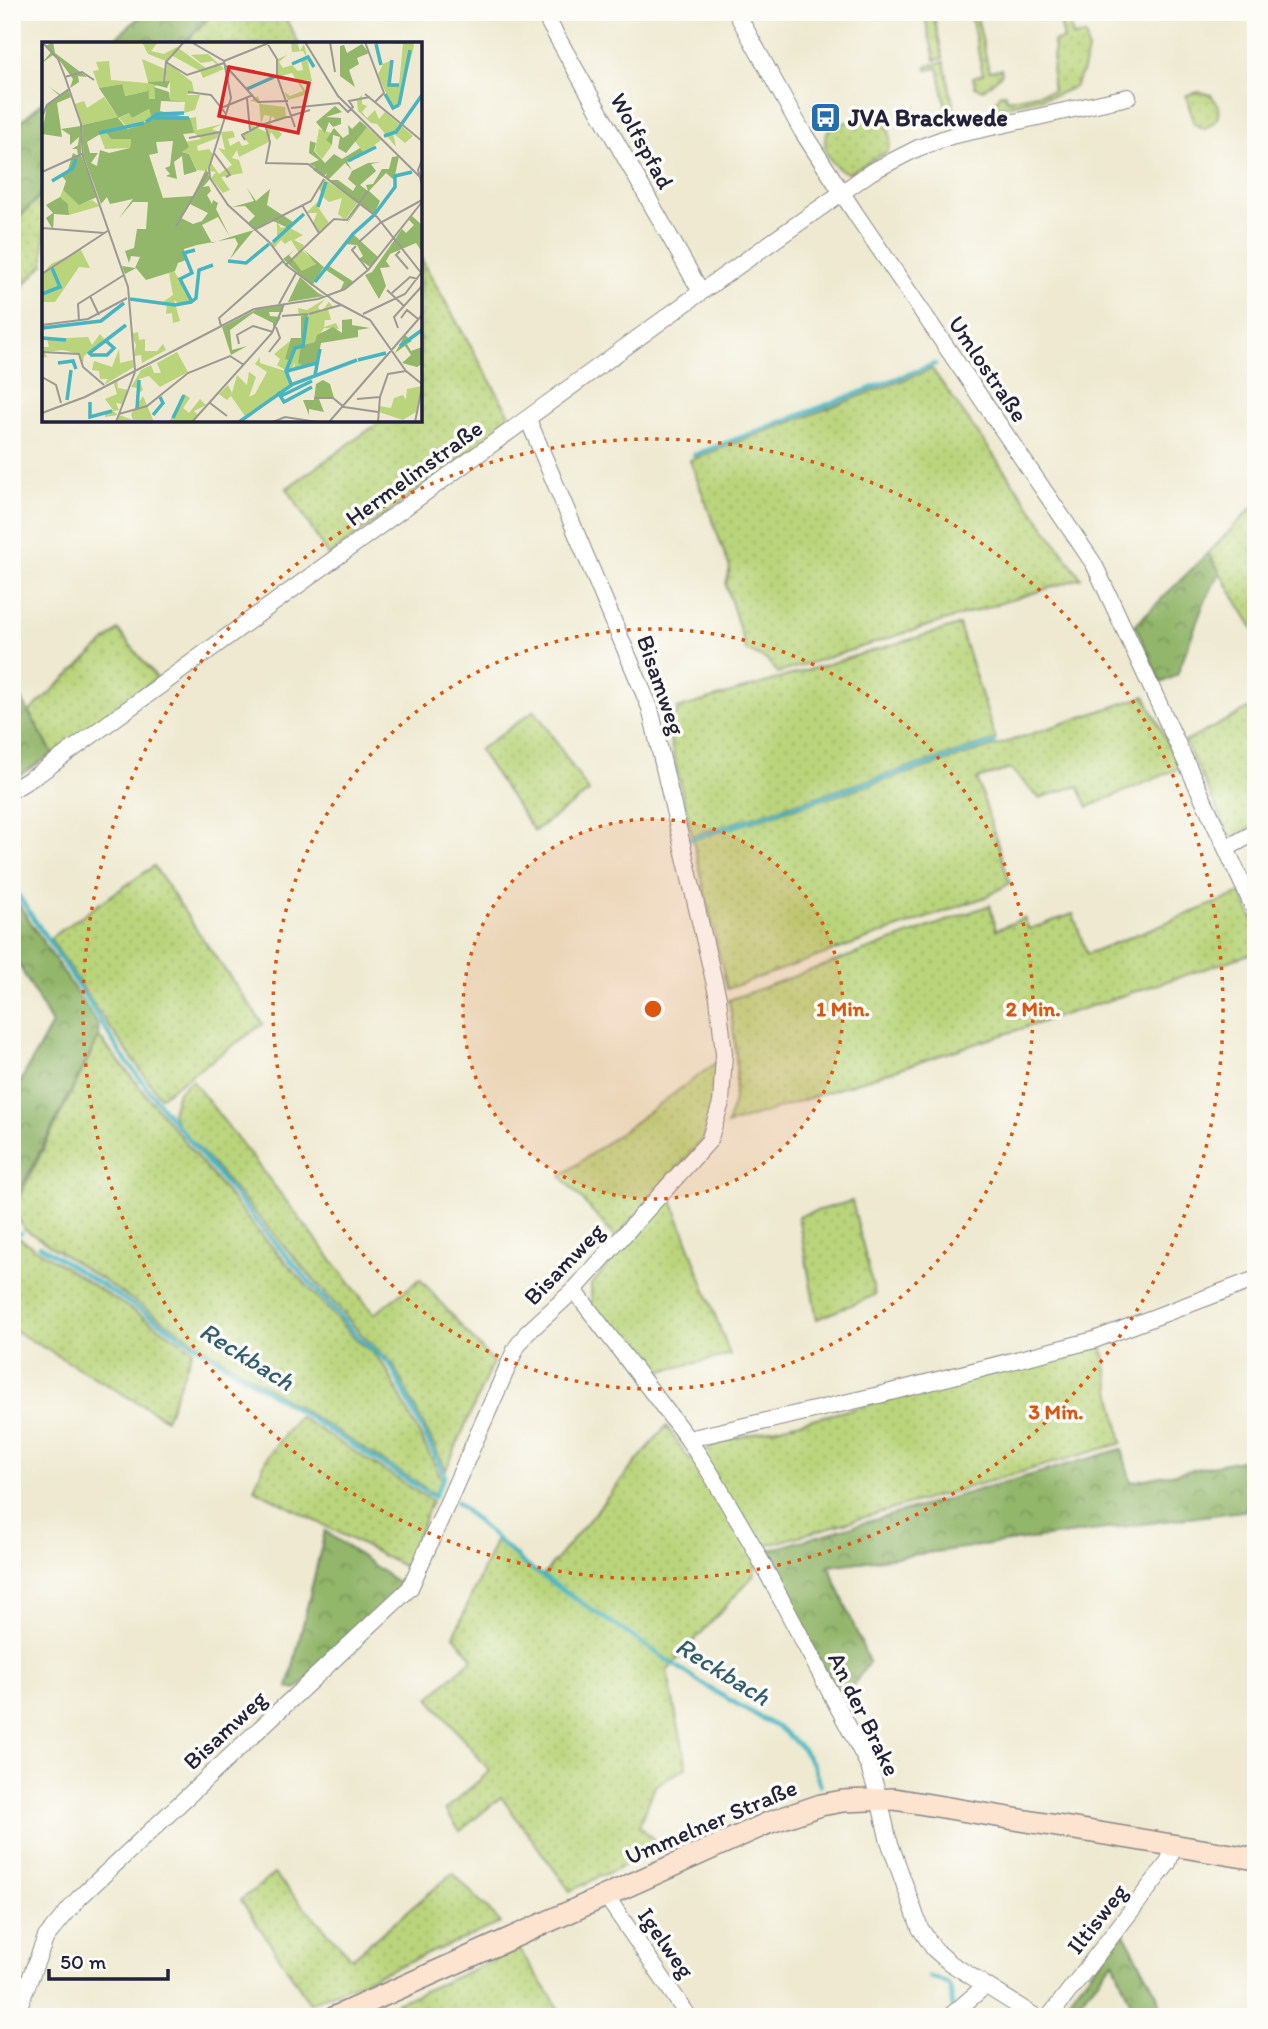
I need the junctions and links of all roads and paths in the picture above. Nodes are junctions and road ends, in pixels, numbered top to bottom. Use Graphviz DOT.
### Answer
graph roads {
  1 [pos="543,12"];
  2 [pos="736,12"];
  3 [pos="1128,97"];
  4 [pos="841,191"];
  5 [pos="701,292"];
  6 [pos="528,419"];
  7 [pos="12,790"];
  8 [pos="1256,832"];
  9 [pos="1227,848"];
  10 [pos="1256,913"];
  11 [pos="1256,1279"];
  12 [pos="574,1290"];
  13 [pos="688,1439"];
  14 [pos="879,1798"];
  15 [pos="1174,1846"];
  16 [pos="1256,1859"];
  17 [pos="606,1896"];
  18 [pos="985,1986"];
  19 [pos="15,2017"];
  20 [pos="335,2017"];
  21 [pos="689,2017"];
  22 [pos="949,2017"];
  23 [pos="1036,2017"];
  24 [pos="1049,2017"];
  1 -- 5 [label="street, Wolfspfad"];
  2 -- 4 [label="street, Umlostraße"];
  3 -- 4 [label="street"];
  4 -- 5 [label="street, Hermelinstraße"];
  4 -- 9 [label="street, Umlostraße"];
  5 -- 6 [label="street, Hermelinstraße"];
  6 -- 7 [label="street, Hermelinstraße"];
  6 -- 12 [label="street, Bisamweg"];
  8 -- 9 [label="street"];
  9 -- 10 [label="street, Umlostraße"];
  11 -- 13 [label="street"];
  12 -- 13 [label="street, An der Brake"];
  12 -- 19 [label="street, Bisamweg"];
  13 -- 14 [label="street, An der Brake"];
  14 -- 15 [label="main road, Ummelner Straße"];
  14 -- 17 [label="main road, Ummelner Straße"];
  14 -- 18 [label="street, An der Brake"];
  15 -- 16 [label="main road, Ummelner Straße"];
  15 -- 24 [label="street, Iltisweg"];
  17 -- 20 [label="main road, Ummelner Straße"];
  17 -- 21 [label="street, Igelweg"];
  18 -- 22 [label="street"];
  18 -- 23 [label="street, An der Brake"];
}
